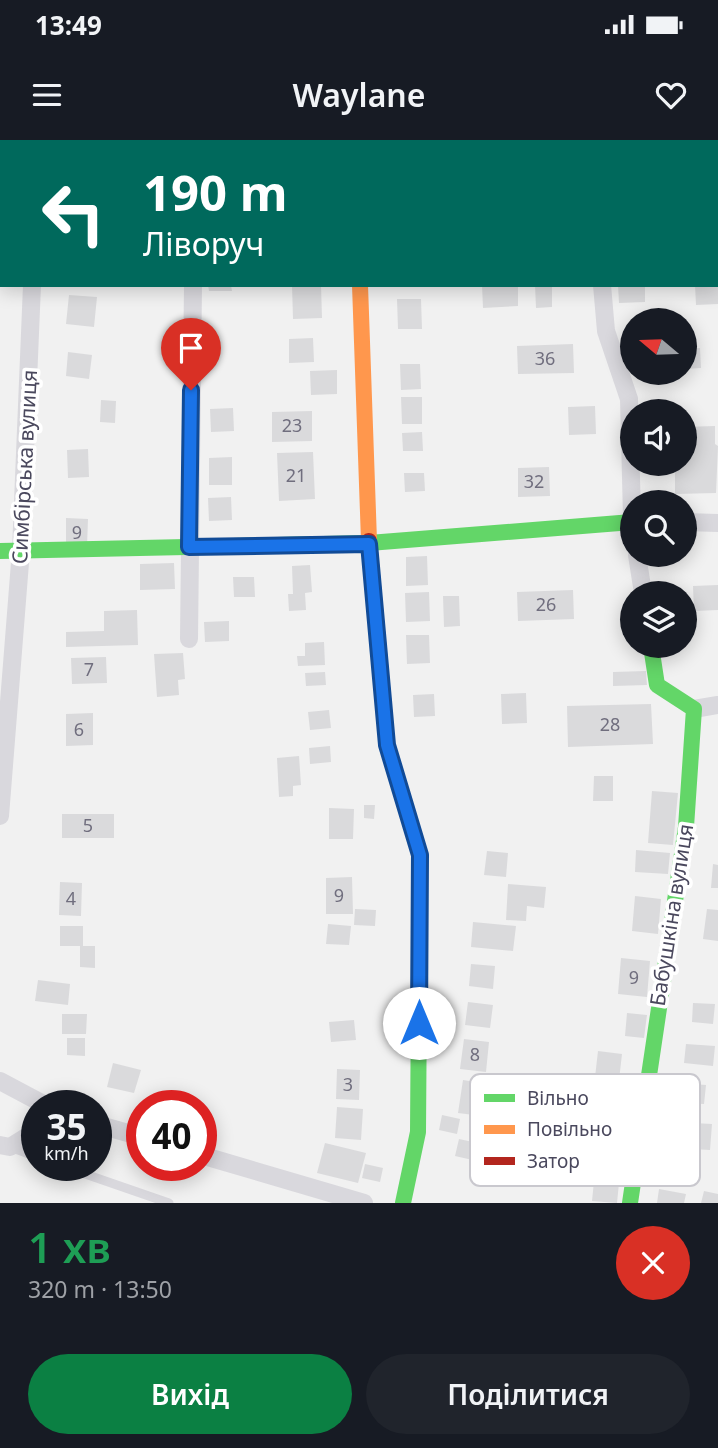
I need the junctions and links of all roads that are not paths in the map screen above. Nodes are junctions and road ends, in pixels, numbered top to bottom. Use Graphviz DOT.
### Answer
graph roads {
  1 [pos="32,287"];
  2 [pos="193,287"];
  3 [pos="359,287"];
  4 [pos="602,287"];
  5 [pos="631,490"];
  6 [pos="697,522"];
  7 [pos="620,523"];
  8 [pos="718,523"];
  9 [pos="369,544"];
  10 [pos="189,547"];
  11 [pos="21,550"];
  12 [pos="0,551"];
  13 [pos="189,639"];
  14 [pos="653,658"];
  15 [pos="718,705"];
  16 [pos="694,709"];
  17 [pos="0,816"];
  18 [pos="649,1074"];
  19 [pos="0,1081"];
  20 [pos="21,1092"];
  21 [pos="21,1138"];
  22 [pos="5,1146"];
  23 [pos="217,1160"];
  24 [pos="105,1181"];
  25 [pos="169,1203"];
  26 [pos="364,1203"];
  27 [pos="403,1203"];
  1 -- 11 [label="street, Симбірська вулиця"];
  2 -- 10 [label="street"];
  3 -- 9 [label="street"];
  4 -- 5 [label="street"];
  6 -- 8 [label="street"];
  7 -- 9 [label="street"];
  9 -- 10 [label="street"];
  9 -- 27 [label="street"];
  10 -- 11 [label="street"];
  10 -- 13 [label="street"];
  11 -- 12 [label="street"];
  11 -- 17 [label="street, Симбірська вулиця"];
  14 -- 16 [label="street"];
  15 -- 16 [label="street"];
  16 -- 18 [label="street, Бабушкіна вулиця"];
  19 -- 20 [label="street"];
  21 -- 22 [label="street"];
  23 -- 26 [label="street"];
  24 -- 25 [label="lane"];
}
